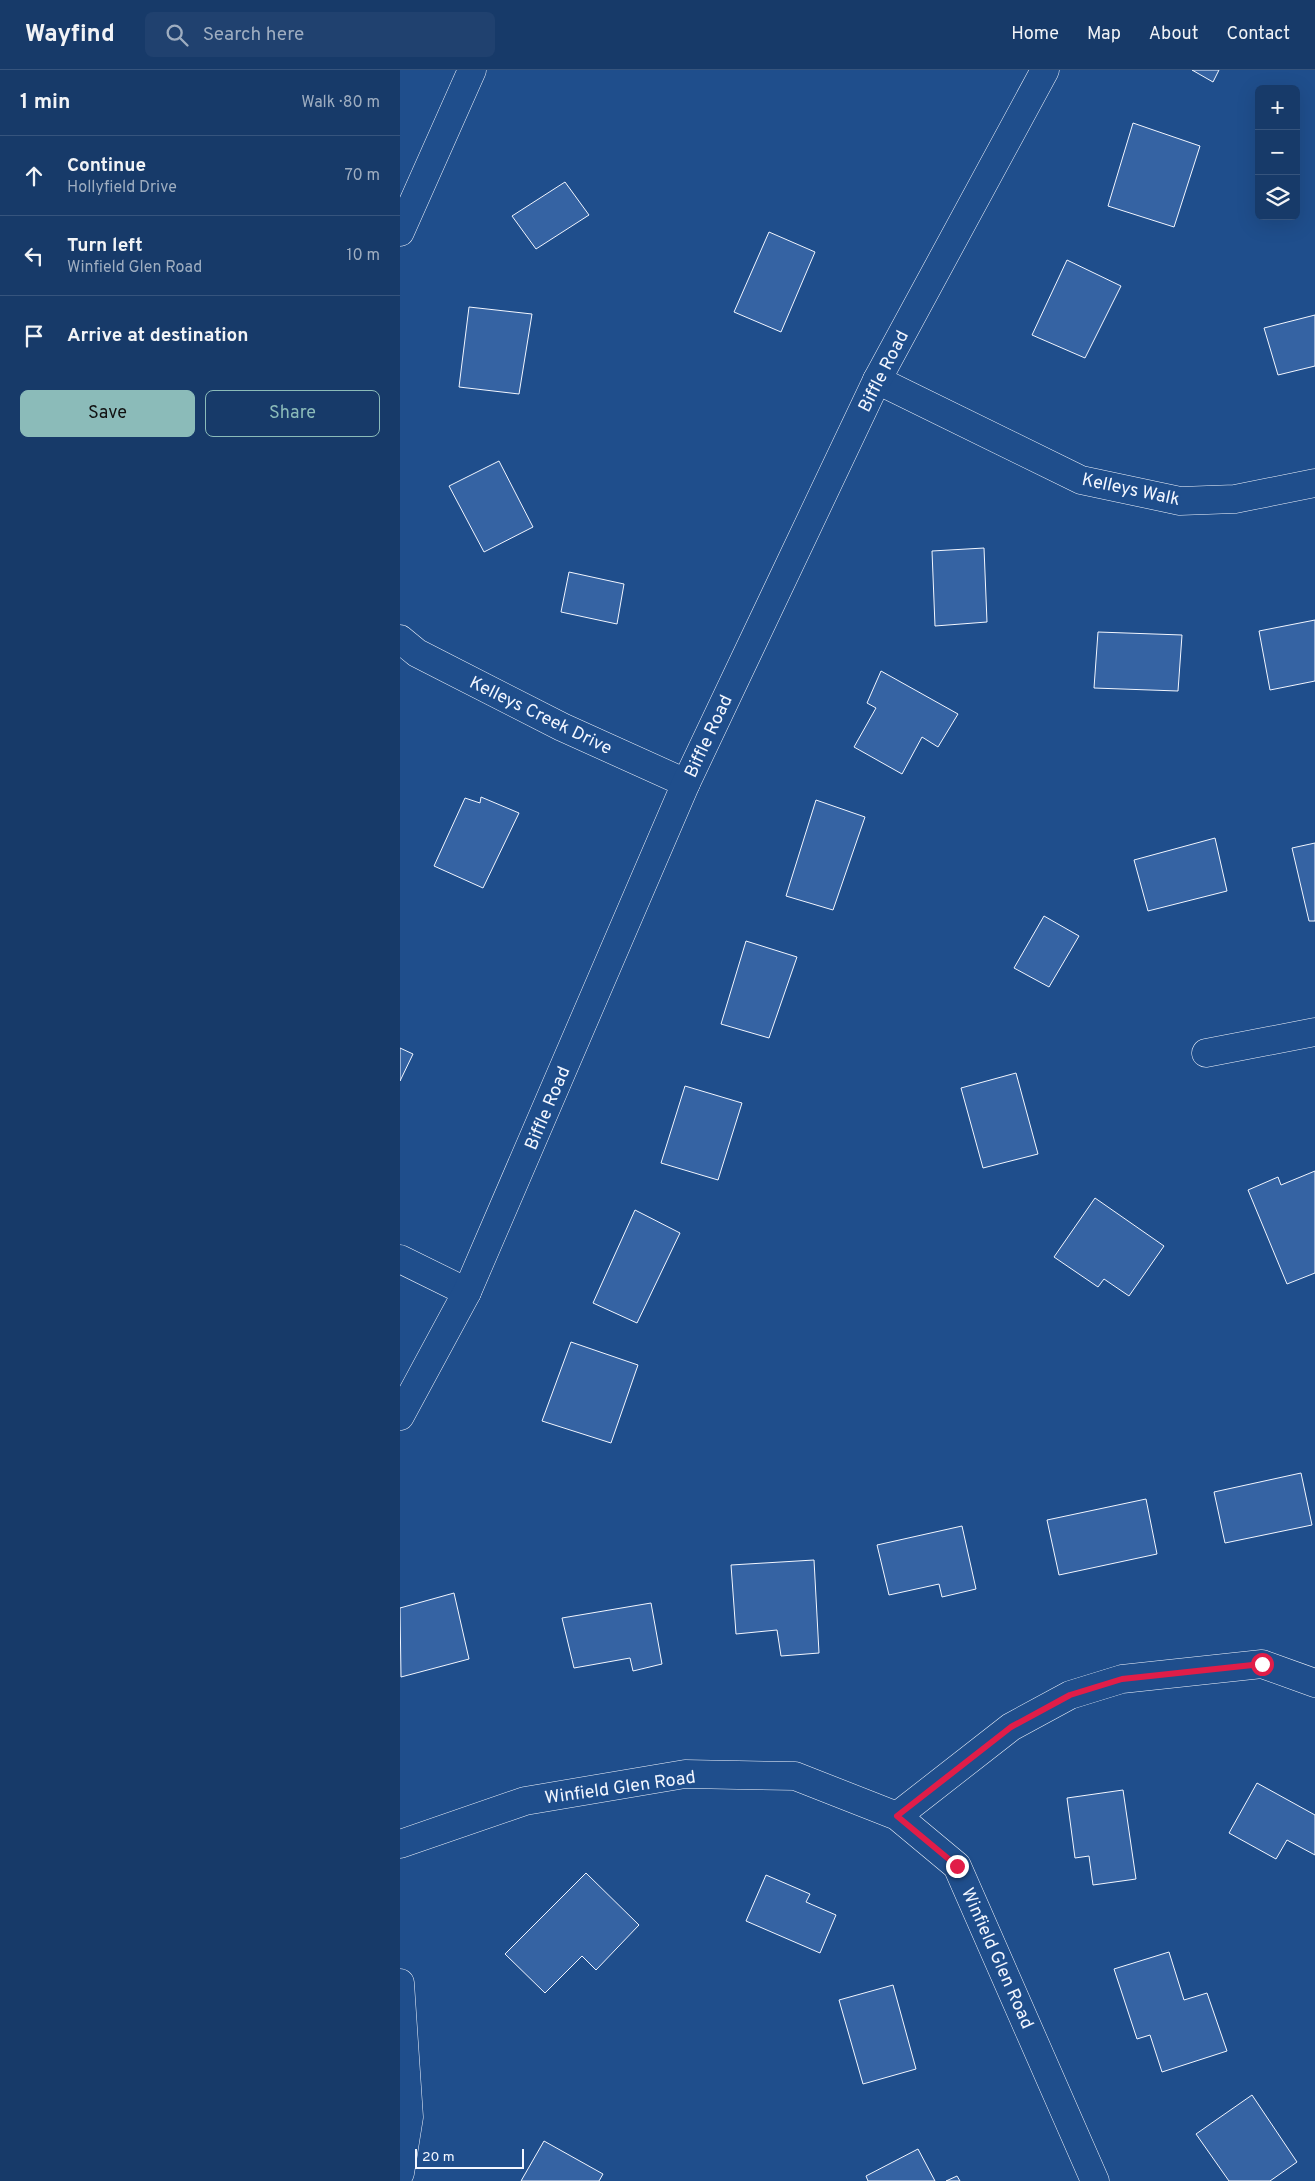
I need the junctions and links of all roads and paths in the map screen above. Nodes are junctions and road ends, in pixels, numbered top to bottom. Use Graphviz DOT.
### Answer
graph roads {
  1 [pos="472,70"];
  2 [pos="1045,70"];
  3 [pos="400,232"];
  4 [pos="877,380"];
  5 [pos="1315,484"];
  6 [pos="400,640"];
  7 [pos="686,783"];
  8 [pos="1315,1032"];
  9 [pos="1206,1053"];
  10 [pos="400,1259"];
  11 [pos="467,1292"];
  12 [pos="400,1416"];
  13 [pos="1315,1683"];
  14 [pos="897,1816"];
  15 [pos="400,1844"];
  16 [pos="400,1983"];
  17 [pos="400,2172"];
  18 [pos="1095,2181"];
  1 -- 3 [label="street"];
  2 -- 4 [label="street, Biffle Road"];
  4 -- 5 [label="street, Kelleys Walk"];
  4 -- 7 [label="street, Biffle Road"];
  6 -- 7 [label="street, Kelleys Creek Drive"];
  7 -- 11 [label="street, Biffle Road"];
  8 -- 9 [label="street"];
  10 -- 11 [label="street"];
  11 -- 12 [label="street, Biffle Road"];
  13 -- 14 [label="street"];
  14 -- 15 [label="street, Winfield Glen Road"];
  14 -- 18 [label="street, Winfield Glen Road"];
  16 -- 17 [label="street"];
}
